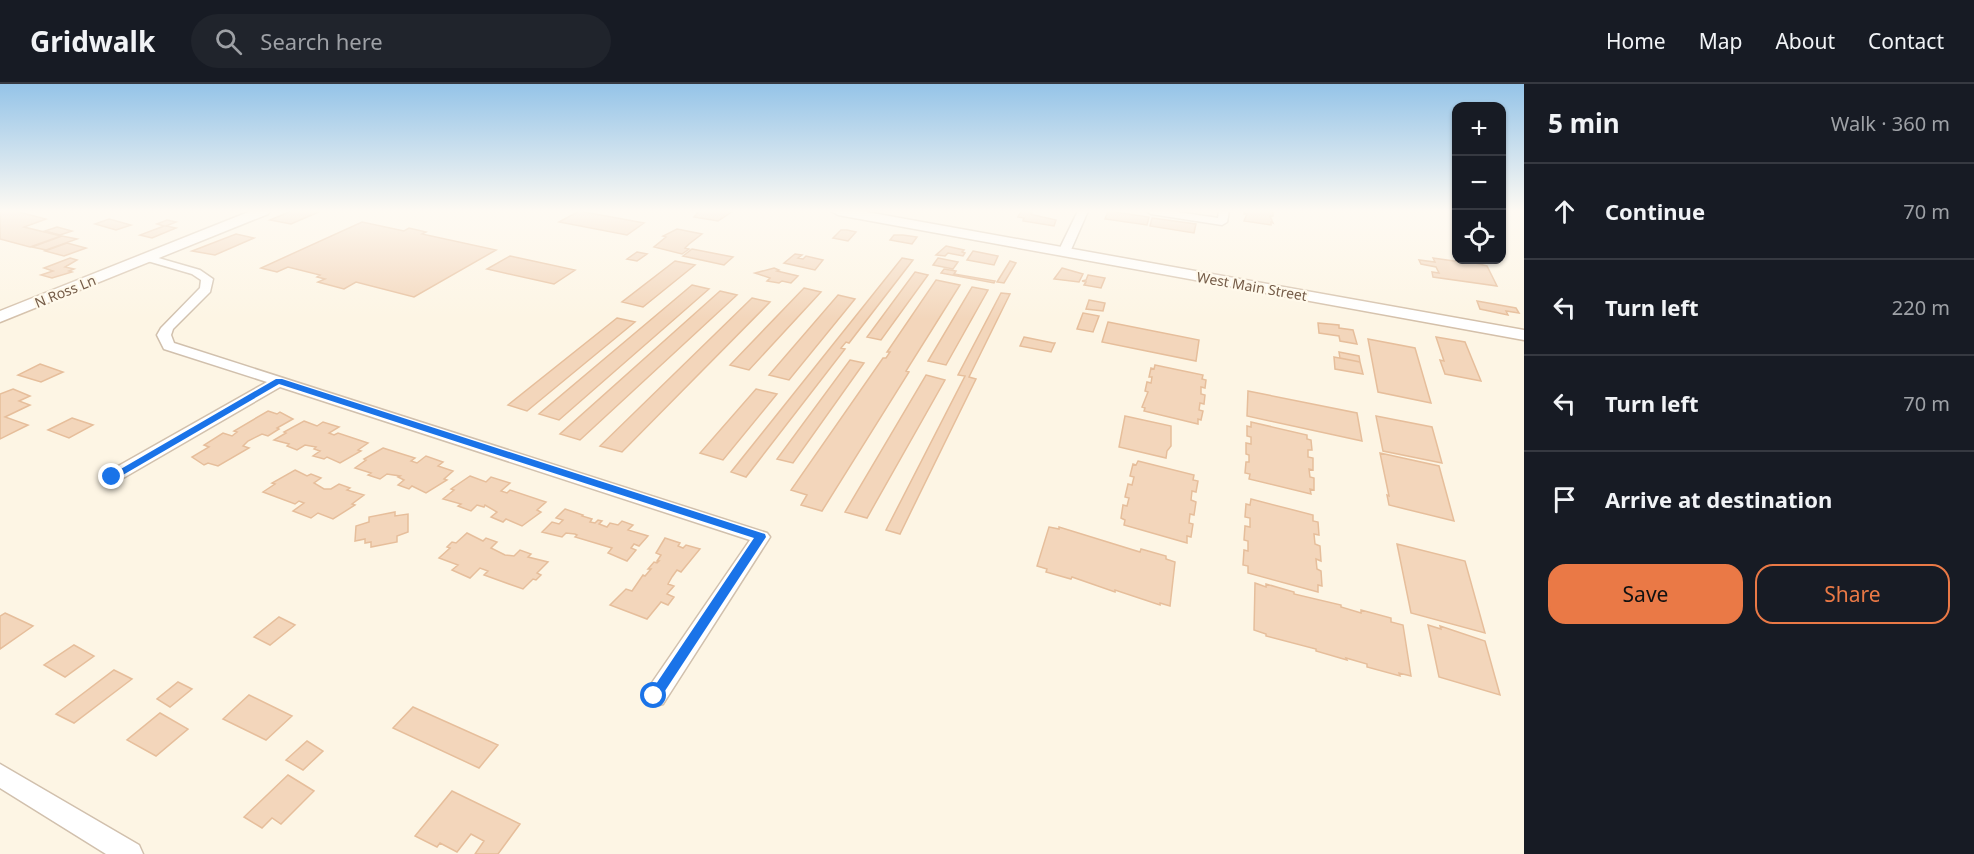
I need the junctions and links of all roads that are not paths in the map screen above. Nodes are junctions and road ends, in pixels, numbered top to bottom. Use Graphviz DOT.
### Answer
graph roads {
  1 [pos="175,247"];
  2 [pos="1036,247"];
  3 [pos="1066,247"];
  4 [pos="1064,252"];
  5 [pos="148,258"];
  6 [pos="0,317"];
  7 [pos="1524,335"];
  8 [pos="279,381"];
  9 [pos="112,477"];
  10 [pos="654,696"];
  11 [pos="0,775"];
  12 [pos="130,854"];
  1 -- 5 [label="main road, N Ross Ln"];
  2 -- 4 [label="main road, West Main Street"];
  3 -- 4 [label="street"];
  4 -- 7 [label="main road, West Main Street"];
  5 -- 6 [label="main road, N Ross Ln"];
  5 -- 8 [label="street"];
  8 -- 9 [label="street"];
  8 -- 10 [label="street"];
  11 -- 12 [label="street"];
}
